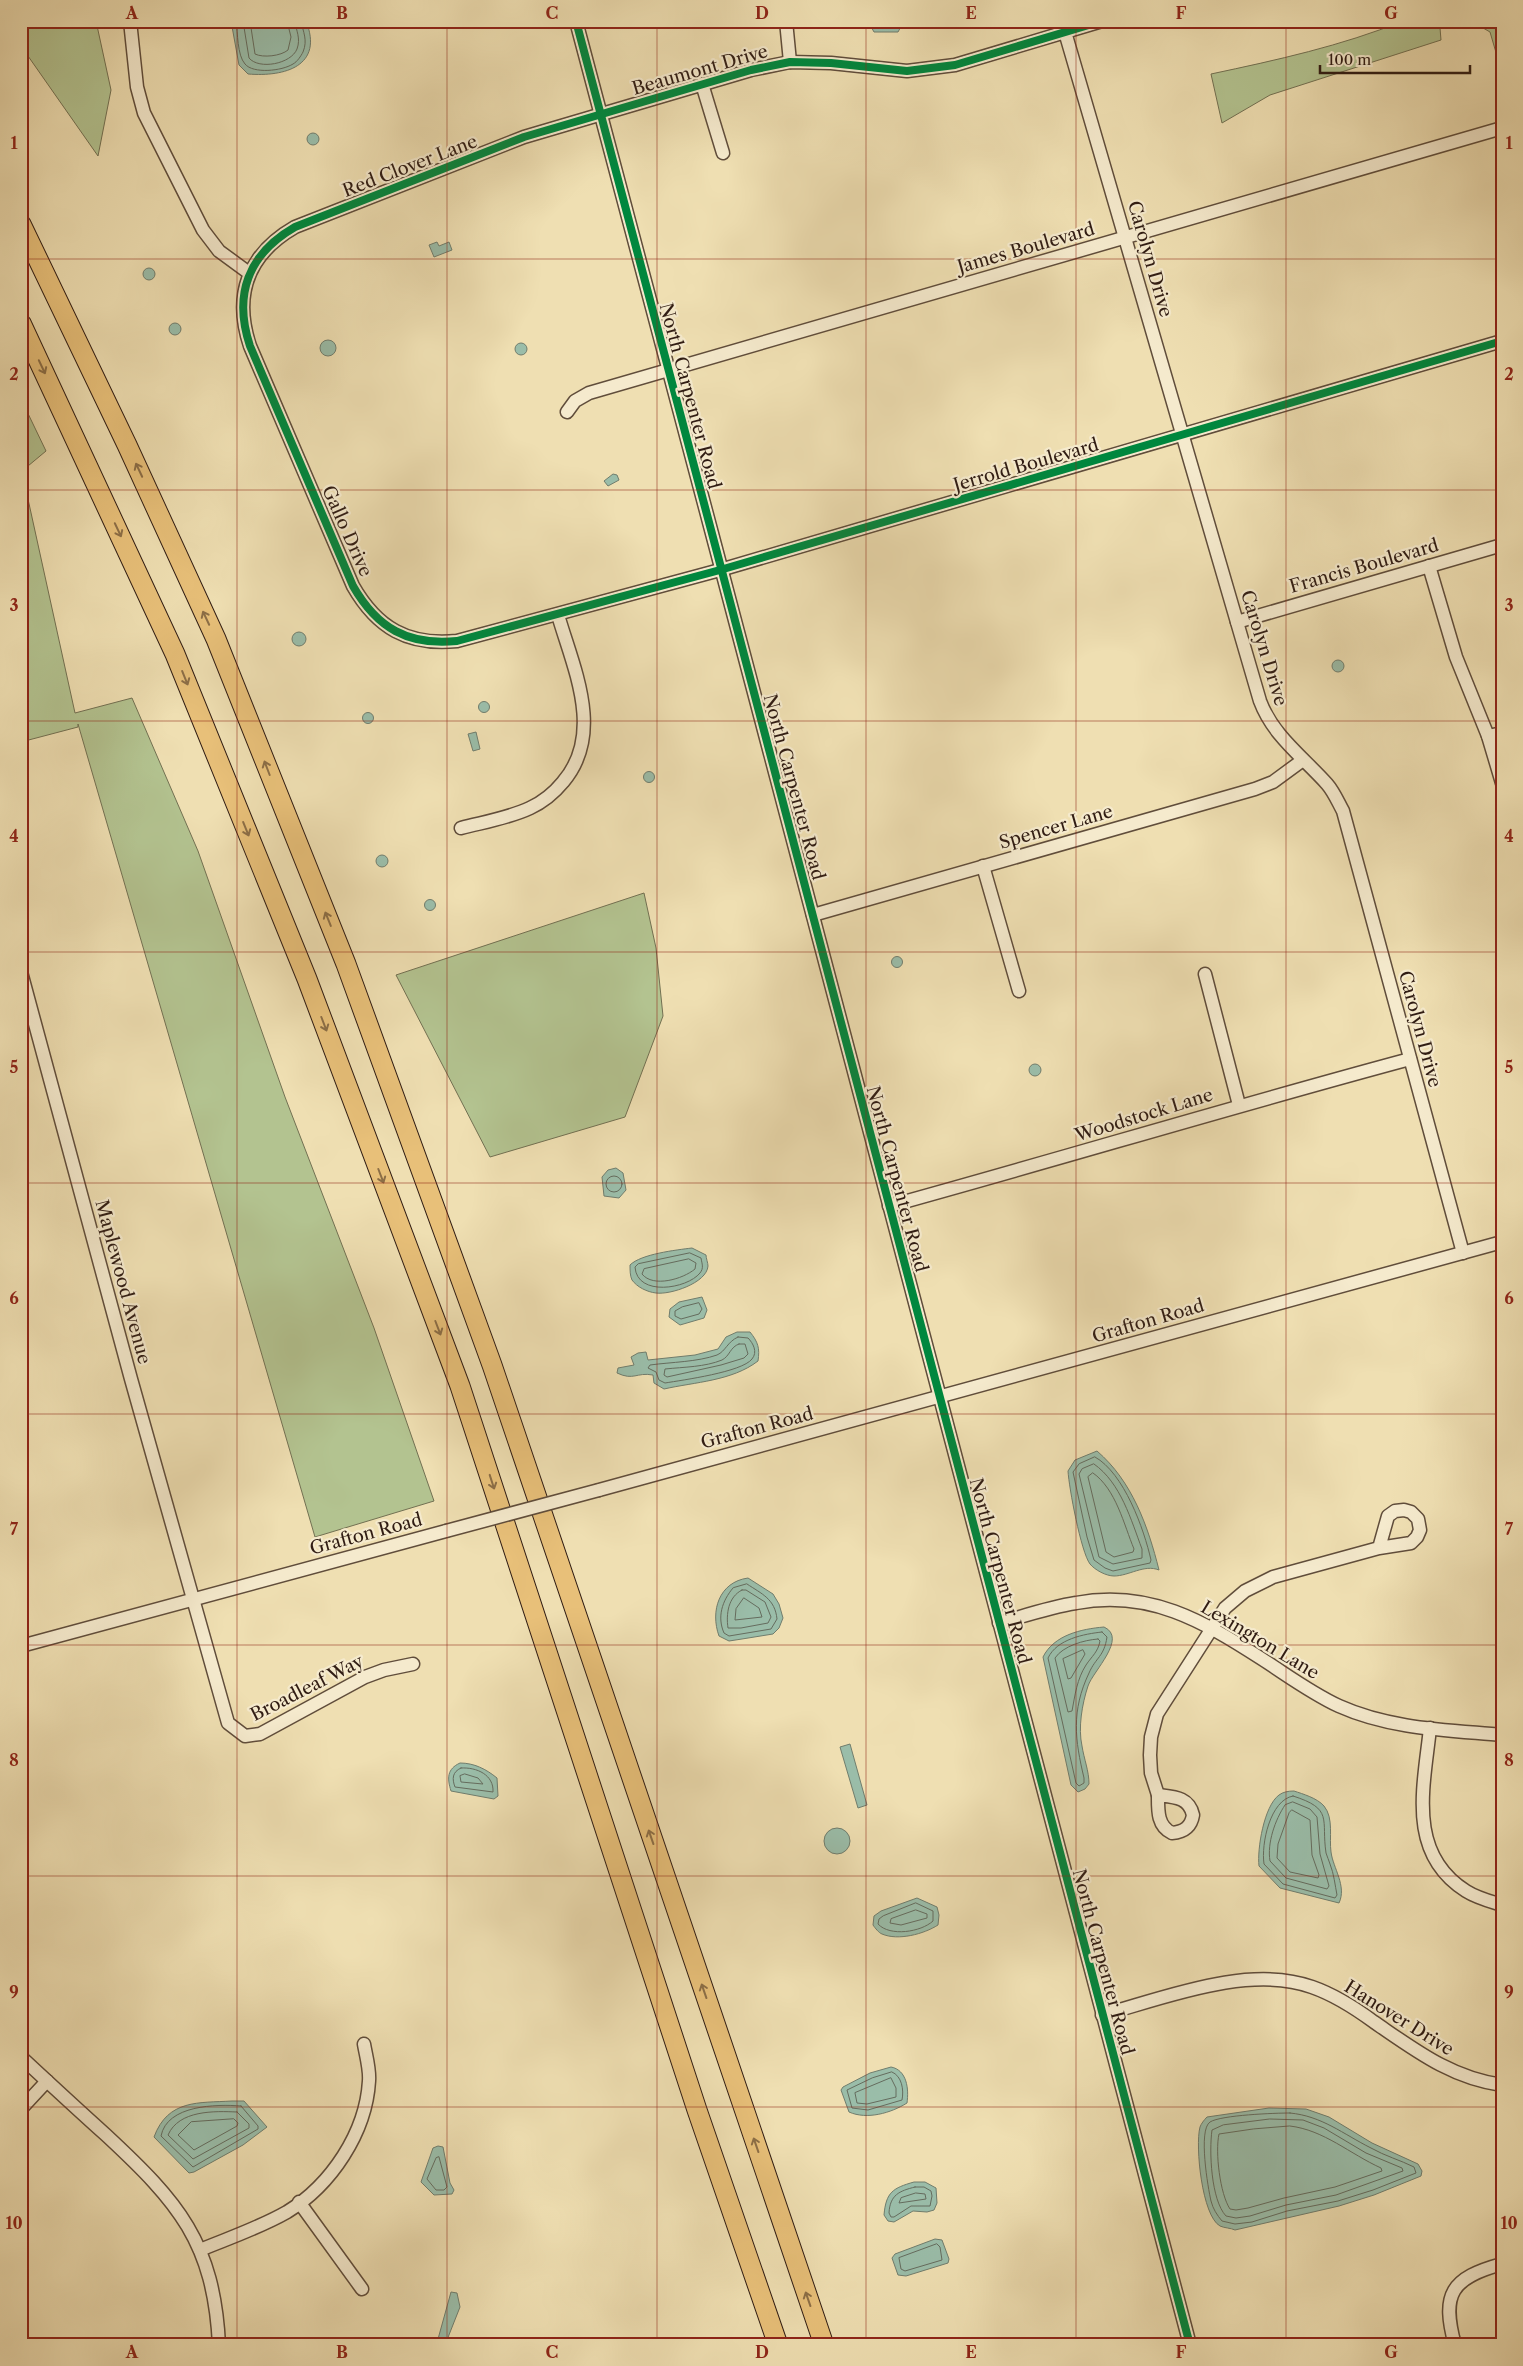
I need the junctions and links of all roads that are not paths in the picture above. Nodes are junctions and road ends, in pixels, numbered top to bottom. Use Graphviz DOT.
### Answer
graph roads {
  1 [pos="130,21"];
  2 [pos="576,21"];
  3 [pos="786,21"];
  4 [pos="1102,21"];
  5 [pos="1065,32"];
  6 [pos="790,62"];
  7 [pos="702,84"];
  8 [pos="601,115"];
  9 [pos="1502,128"];
  10 [pos="723,153"];
  11 [pos="21,224"];
  12 [pos="1126,237"];
  13 [pos="250,273"];
  14 [pos="21,323"];
  15 [pos="1502,341"];
  16 [pos="668,371"];
  17 [pos="567,412"];
  18 [pos="1183,434"];
  19 [pos="1502,545"];
  20 [pos="1428,566"];
  21 [pos="720,570"];
  22 [pos="558,614"];
  23 [pos="1237,622"];
  24 [pos="1502,733"];
  25 [pos="1488,736"];
  26 [pos="1302,760"];
  27 [pos="1502,783"];
  28 [pos="461,828"];
  29 [pos="982,866"];
  30 [pos="813,915"];
  31 [pos="21,972"];
  32 [pos="1205,974"];
  33 [pos="1018,991"];
  34 [pos="1410,1059"];
  35 [pos="1240,1105"];
  36 [pos="888,1206"];
  37 [pos="1502,1242"];
  38 [pos="1463,1253"];
  39 [pos="939,1397"];
  40 [pos="1379,1548"];
  41 [pos="192,1600"];
  42 [pos="999,1623"];
  43 [pos="1210,1628"];
  44 [pos="21,1646"];
  45 [pos="413,1664"];
  46 [pos="1430,1728"];
  47 [pos="1502,1735"];
  48 [pos="1158,1795"];
  49 [pos="1502,1905"];
  50 [pos="1102,2014"];
  51 [pos="364,2044"];
  52 [pos="21,2057"];
  53 [pos="47,2081"];
  54 [pos="1502,2085"];
  55 [pos="21,2109"];
  56 [pos="299,2202"];
  57 [pos="200,2250"];
  58 [pos="1502,2264"];
  59 [pos="362,2289"];
  60 [pos="220,2345"];
  61 [pos="778,2345"];
  62 [pos="824,2345"];
  63 [pos="1190,2345"];
  64 [pos="1455,2345"];
  1 -- 13 [label="street"];
  2 -- 8 [label="street, North Carpenter Road"];
  3 -- 6 [label="street"];
  4 -- 5 [label="street, Beaumont Drive"];
  5 -- 6 [label="street, Beaumont Drive"];
  5 -- 12 [label="street, Carolyn Drive"];
  6 -- 7 [label="street, Beaumont Drive"];
  7 -- 8 [label="street, Beaumont Drive"];
  7 -- 10 [label="street"];
  8 -- 13 [label="street, Red Clover Lane"];
  8 -- 16 [label="street, North Carpenter Road"];
  9 -- 12 [label="street, James Boulevard"];
  62 -- 11 [label="highway, one-way"];
  12 -- 16 [label="street, James Boulevard"];
  12 -- 18 [label="street, Carolyn Drive"];
  13 -- 22 [label="street, Gallo Drive"];
  14 -- 61 [label="highway, one-way"];
  15 -- 18 [label="street, Jerrold Boulevard"];
  16 -- 17 [label="street, James Boulevard"];
  16 -- 21 [label="street, North Carpenter Road"];
  18 -- 21 [label="street, Jerrold Boulevard"];
  18 -- 23 [label="street, Carolyn Drive"];
  19 -- 20 [label="street, Francis Boulevard"];
  20 -- 23 [label="street, Francis Boulevard"];
  20 -- 25 [label="street"];
  21 -- 22 [label="street, Jerrold Boulevard"];
  21 -- 30 [label="street, North Carpenter Road"];
  22 -- 28 [label="street"];
  23 -- 26 [label="street, Carolyn Drive"];
  24 -- 25 [label="street"];
  25 -- 27 [label="street"];
  26 -- 29 [label="street, Spencer Lane"];
  26 -- 34 [label="street, Carolyn Drive"];
  29 -- 30 [label="street, Spencer Lane"];
  29 -- 33 [label="street"];
  30 -- 36 [label="street, North Carpenter Road"];
  31 -- 41 [label="street, Maplewood Avenue"];
  32 -- 35 [label="street"];
  34 -- 35 [label="street, Woodstock Lane"];
  34 -- 38 [label="street, Carolyn Drive"];
  35 -- 36 [label="street, Woodstock Lane"];
  36 -- 39 [label="street, North Carpenter Road"];
  37 -- 38 [label="street, Grafton Road"];
  38 -- 39 [label="street, Grafton Road"];
  39 -- 41 [label="street, Grafton Road, bridge"];
  39 -- 42 [label="street, North Carpenter Road"];
  40 -- 43 [label="street"];
  41 -- 44 [label="street, Grafton Road"];
  41 -- 45 [label="street, Broadleaf Way"];
  42 -- 43 [label="street, Lexington Lane"];
  42 -- 50 [label="street, North Carpenter Road"];
  43 -- 46 [label="street, Lexington Lane"];
  43 -- 48 [label="street"];
  46 -- 47 [label="street, Lexington Lane"];
  46 -- 49 [label="street"];
  50 -- 54 [label="street, Hanover Drive"];
  50 -- 63 [label="street, North Carpenter Road"];
  51 -- 56 [label="street"];
  52 -- 53 [label="street"];
  53 -- 55 [label="street"];
  53 -- 57 [label="street"];
  56 -- 57 [label="street"];
  56 -- 59 [label="street"];
  57 -- 60 [label="street"];
  58 -- 64 [label="street"];
}
